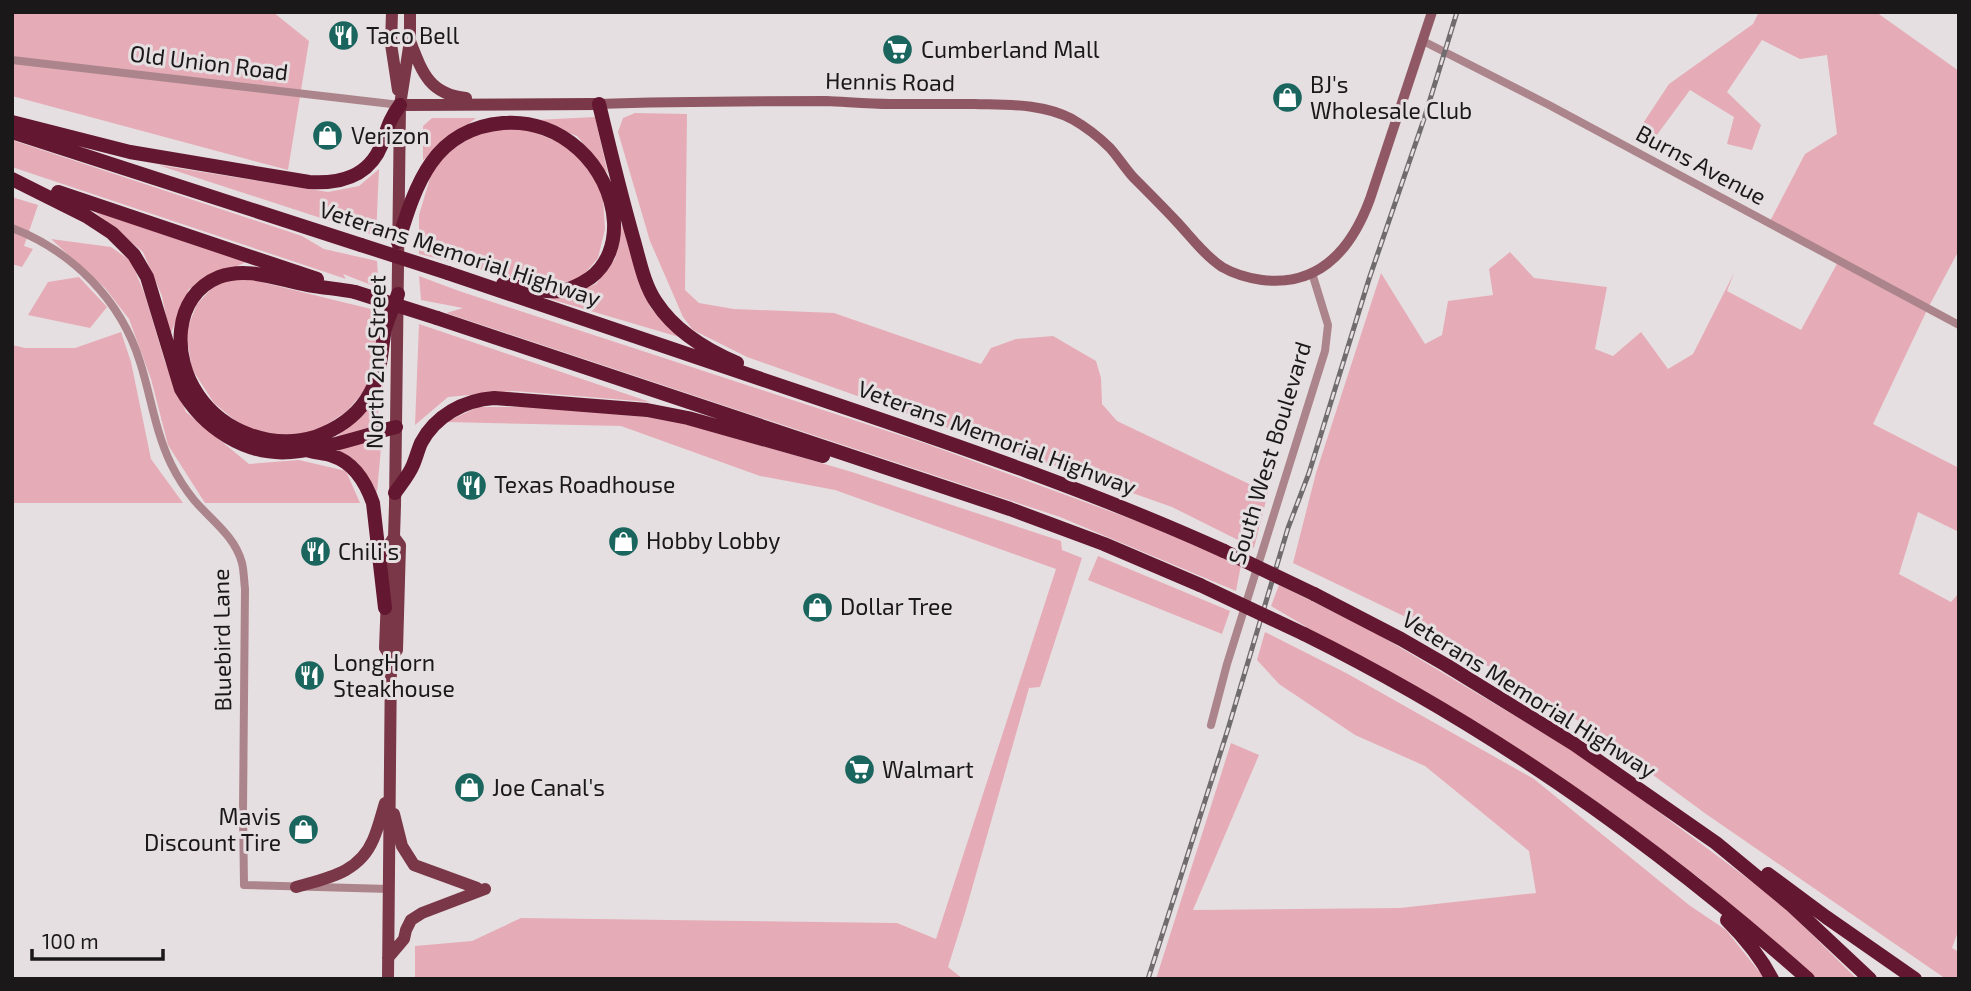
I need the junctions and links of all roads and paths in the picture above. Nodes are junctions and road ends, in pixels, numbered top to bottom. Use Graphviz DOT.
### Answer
graph roads {
  1 [pos="392,12"];
  2 [pos="410,12"];
  3 [pos="1432,12"];
  4 [pos="410,41"];
  5 [pos="1423,41"];
  6 [pos="12,60"];
  7 [pos="503,103"];
  8 [pos="599,104"];
  9 [pos="400,105"];
  10 [pos="12,122"];
  11 [pos="12,132"];
  12 [pos="12,178"];
  13 [pos="12,228"];
  14 [pos="398,242"];
  15 [pos="448,273"];
  16 [pos="1312,273"];
  17 [pos="355,292"];
  18 [pos="398,294"];
  19 [pos="1959,325"];
  20 [pos="895,425"];
  21 [pos="396,428"];
  22 [pos="305,451"];
  23 [pos="395,493"];
  24 [pos="975,497"];
  25 [pos="394,537"];
  26 [pos="385,608"];
  27 [pos="391,657"];
  28 [pos="1211,725"];
  29 [pos="389,790"];
  30 [pos="1716,843"];
  31 [pos="1668,863"];
  32 [pos="296,887"];
  33 [pos="389,889"];
  34 [pos="388,958"];
  35 [pos="388,979"];
  36 [pos="1772,979"];
  37 [pos="1808,979"];
  38 [pos="1870,979"];
  39 [pos="1915,979"];
  1 -- 9 [label="main road"];
  2 -- 4 [label="main road"];
  3 -- 5 [label="street"];
  4 -- 7 [label="main road"];
  4 -- 9 [label="main road"];
  5 -- 16 [label="street"];
  5 -- 19 [label="street, Burns Avenue"];
  6 -- 9 [label="street, Old Union Road"];
  7 -- 8 [label="main road, Hennis Road"];
  7 -- 9 [label="main road, Hennis Road"];
  8 -- 16 [label="street, Hennis Road"];
  8 -- 20 [label="highway"];
  9 -- 10 [label="highway"];
  9 -- 14 [label="main road, North 2nd Street"];
  11 -- 15 [label="highway, Veterans Memorial Highway, bridge"];
  12 -- 17 [label="highway"];
  12 -- 22 [label="highway"];
  13 -- 32 [label="street, Bluebird Lane"];
  14 -- 15 [label="highway"];
  14 -- 18 [label="main road, North 2nd Street"];
  15 -- 20 [label="highway, Veterans Memorial Highway"];
  16 -- 28 [label="street, South West Boulevard"];
  17 -- 18 [label="highway"];
  17 -- 24 [label="highway, bridge"];
  18 -- 21 [label="main road, North 2nd Street"];
  20 -- 30 [label="highway, Veterans Memorial Highway, bridge"];
  21 -- 22 [label="highway"];
  21 -- 23 [label="main road, North 2nd Street"];
  22 -- 26 [label="highway"];
  23 -- 24 [label="highway"];
  23 -- 25 [label="main road, North 2nd Street"];
  24 -- 31 [label="highway, bridge"];
  25 -- 26 [label="main road, North 2nd Street"];
  25 -- 27 [label="main road, North 2nd Street"];
  26 -- 27 [label="main road, North 2nd Street"];
  27 -- 29 [label="main road, North 2nd Street"];
  29 -- 32 [label="main road"];
  29 -- 33 [label="main road, North 2nd Street"];
  29 -- 34 [label="main road"];
  30 -- 38 [label="highway, Veterans Memorial Highway"];
  30 -- 39 [label="highway"];
  31 -- 36 [label="highway"];
  31 -- 37 [label="highway"];
  32 -- 33 [label="street"];
  33 -- 34 [label="main road, North 2nd Street"];
  34 -- 35 [label="main road, North 2nd Street"];
}
